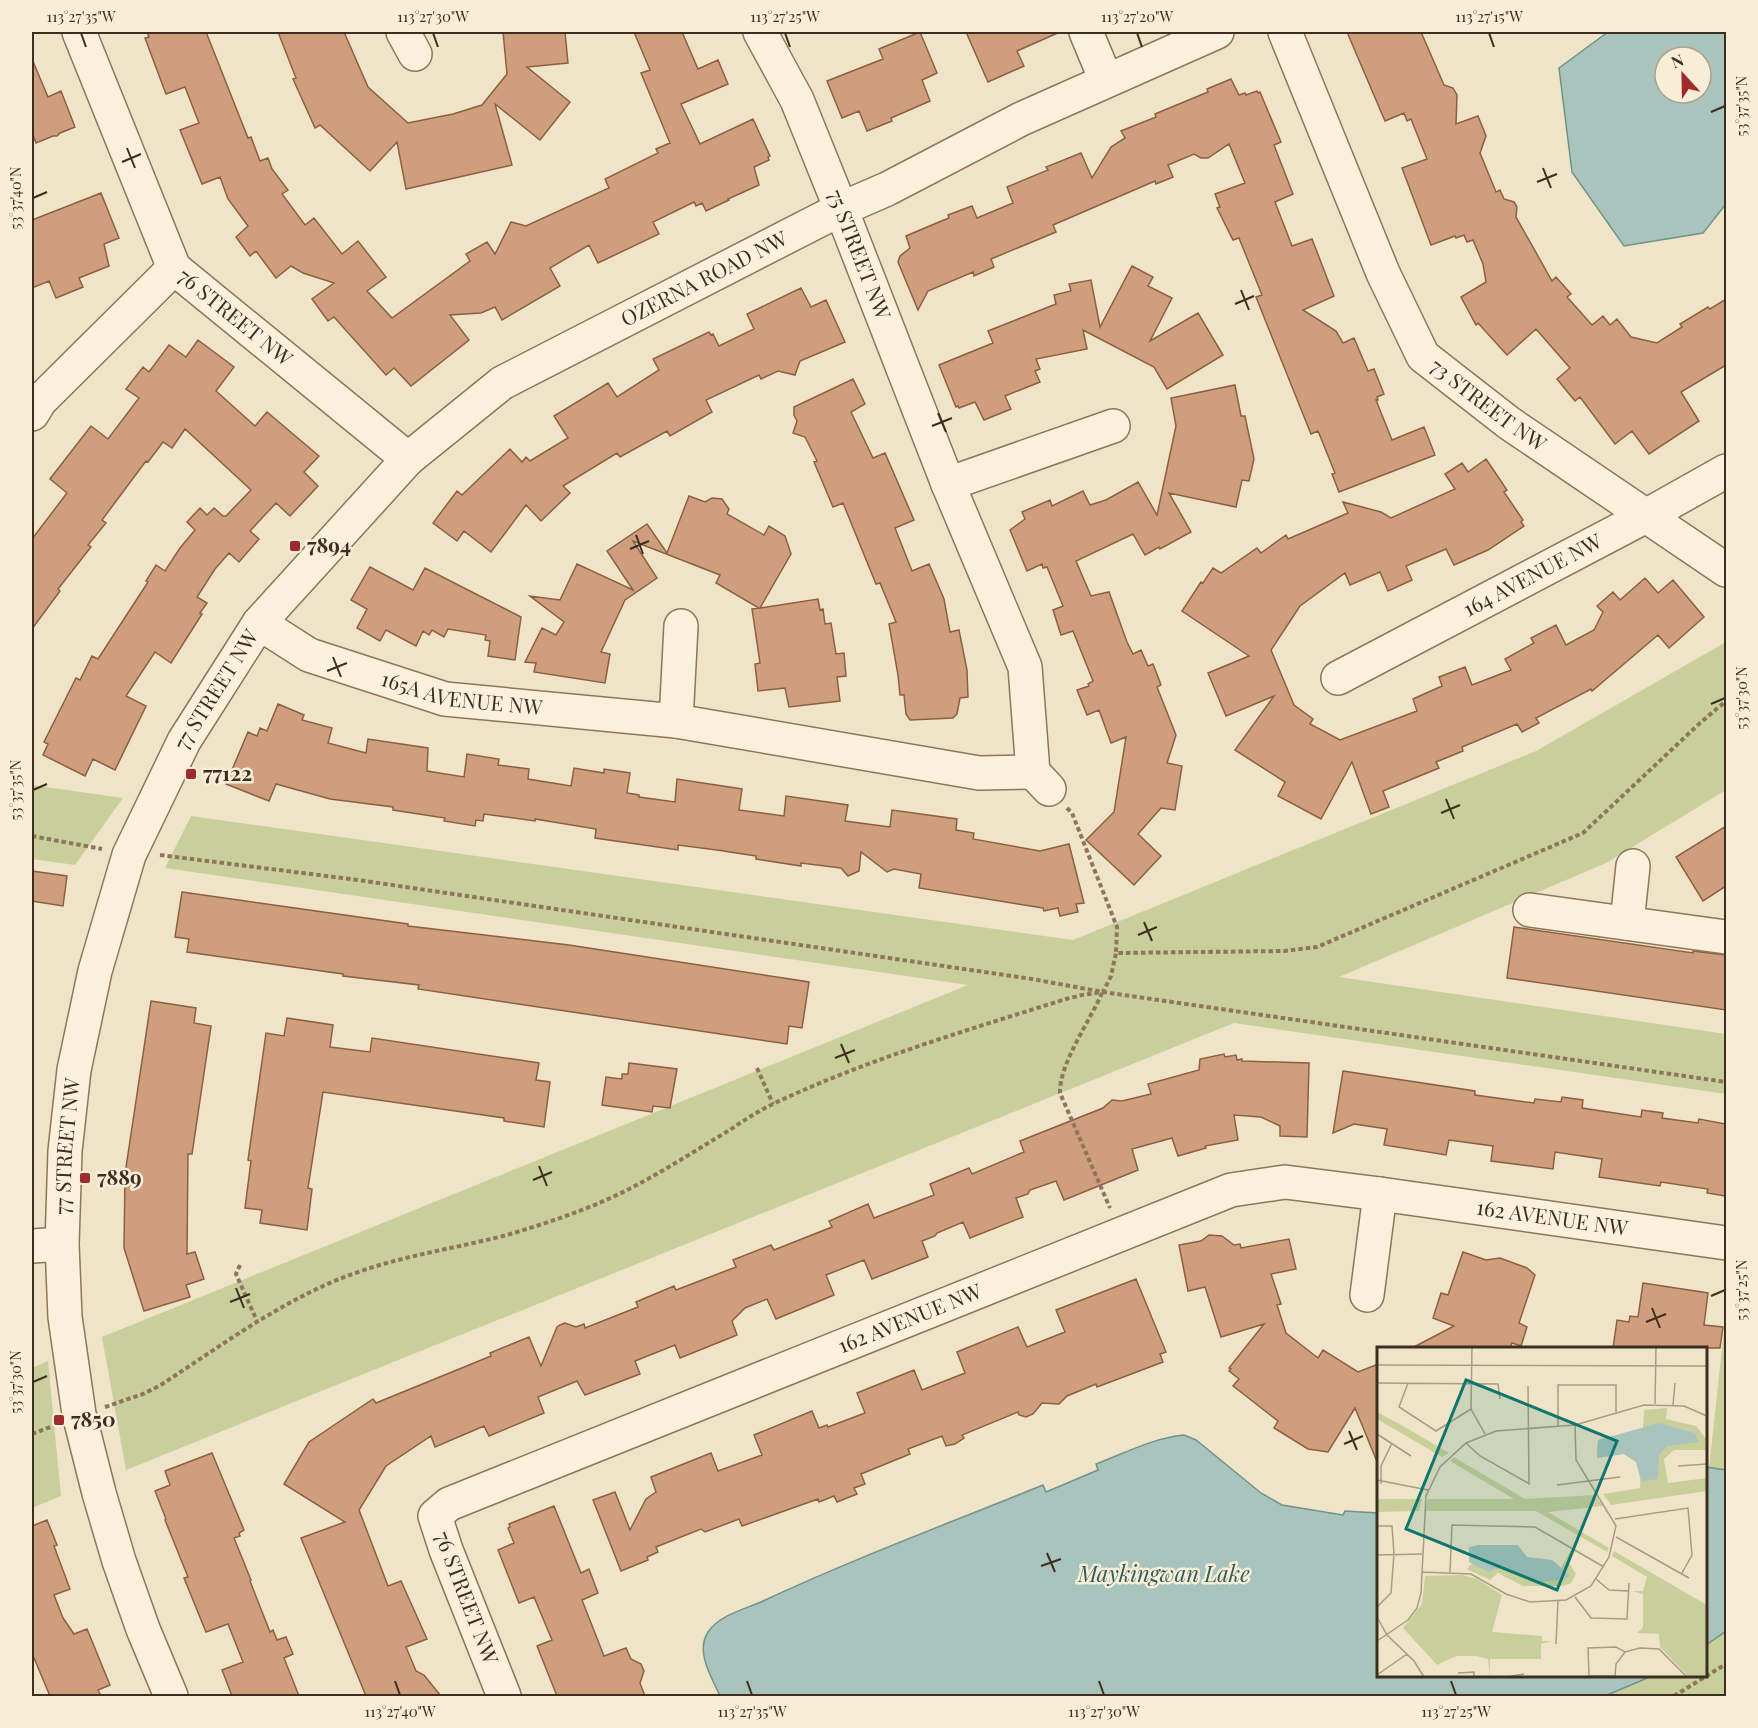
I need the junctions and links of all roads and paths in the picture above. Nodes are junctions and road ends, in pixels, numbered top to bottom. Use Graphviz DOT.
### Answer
graph roads {
  1 [pos="80,32"];
  2 [pos="760,32"];
  3 [pos="1086,32"];
  4 [pos="1217,32"];
  5 [pos="1285,32"];
  6 [pos="1106,80"];
  7 [pos="841,209"];
  8 [pos="174,268"];
  9 [pos="32,414"];
  10 [pos="1113,426"];
  11 [pos="408,459"];
  12 [pos="1726,471"];
  13 [pos="948,484"];
  14 [pos="1646,516"];
  15 [pos="1726,570"];
  16 [pos="259,623"];
  17 [pos="681,626"];
  18 [pos="1338,678"];
  19 [pos="1726,701"];
  20 [pos="676,721"];
  21 [pos="1041,780"];
  22 [pos="32,836"];
  23 [pos="129,855"];
  24 [pos="1633,866"];
  25 [pos="1530,910"];
  26 [pos="1627,923"];
  27 [pos="1726,937"];
  28 [pos="1116,953"];
  29 [pos="1102,992"];
  30 [pos="757,1068"];
  31 [pos="1726,1082"];
  32 [pos="773,1104"];
  33 [pos="1380,1194"];
  34 [pos="1121,1234"];
  35 [pos="1726,1243"];
  36 [pos="47,1245"];
  37 [pos="240,1264"];
  38 [pos="1366,1295"];
  39 [pos="257,1321"];
  40 [pos="79,1414"];
  41 [pos="32,1434"];
  42 [pos="449,1504"];
  43 [pos="1726,1664"];
  44 [pos="1707,1676"];
  45 [pos="1705,1677"];
  46 [pos="171,1696"];
  47 [pos="504,1696"];
  48 [pos="1674,1696"];
  1 -- 8 [label="street, 76 STREET NW"];
  2 -- 7 [label="street, 75 STREET NW"];
  3 -- 6 [label="street"];
  4 -- 6 [label="street, OZERNA ROAD NW"];
  5 -- 14 [label="street, 73 STREET NW"];
  6 -- 7 [label="street, OZERNA ROAD NW"];
  7 -- 11 [label="street, OZERNA ROAD NW"];
  7 -- 13 [label="street, 75 STREET NW"];
  8 -- 9 [label="street"];
  8 -- 11 [label="street, 76 STREET NW"];
  10 -- 13 [label="street"];
  11 -- 16 [label="street, OZERNA ROAD NW"];
  12 -- 14 [label="street, 164 AVENUE NW"];
  13 -- 21 [label="street, 75 STREET NW"];
  14 -- 15 [label="street, 73 STREET NW"];
  14 -- 18 [label="street, 164 AVENUE NW"];
  16 -- 20 [label="street, 165A AVENUE NW"];
  16 -- 23 [label="street, 77 STREET NW"];
  17 -- 20 [label="street"];
  19 -- 28 [label="path"];
  20 -- 21 [label="street, 165A AVENUE NW"];
  21 -- 28 [label="path"];
  22 -- 23 [label="path"];
  23 -- 29 [label="path"];
  23 -- 36 [label="street, 77 STREET NW"];
  24 -- 26 [label="street"];
  25 -- 26 [label="street"];
  26 -- 27 [label="street"];
  28 -- 29 [label="path"];
  29 -- 31 [label="path"];
  29 -- 32 [label="path"];
  29 -- 34 [label="path"];
  30 -- 32 [label="path"];
  32 -- 39 [label="path"];
  33 -- 34 [label="street, 162 AVENUE NW"];
  33 -- 35 [label="street, 162 AVENUE NW"];
  33 -- 38 [label="street"];
  34 -- 42 [label="street, 162 AVENUE NW"];
  36 -- 40 [label="street, 77 STREET NW"];
  37 -- 39 [label="path"];
  39 -- 40 [label="path"];
  40 -- 41 [label="path"];
  40 -- 46 [label="street, 77 STREET NW"];
  42 -- 47 [label="street, 76 STREET NW"];
  43 -- 44 [label="path"];
  45 -- 48 [label="path"];
}
